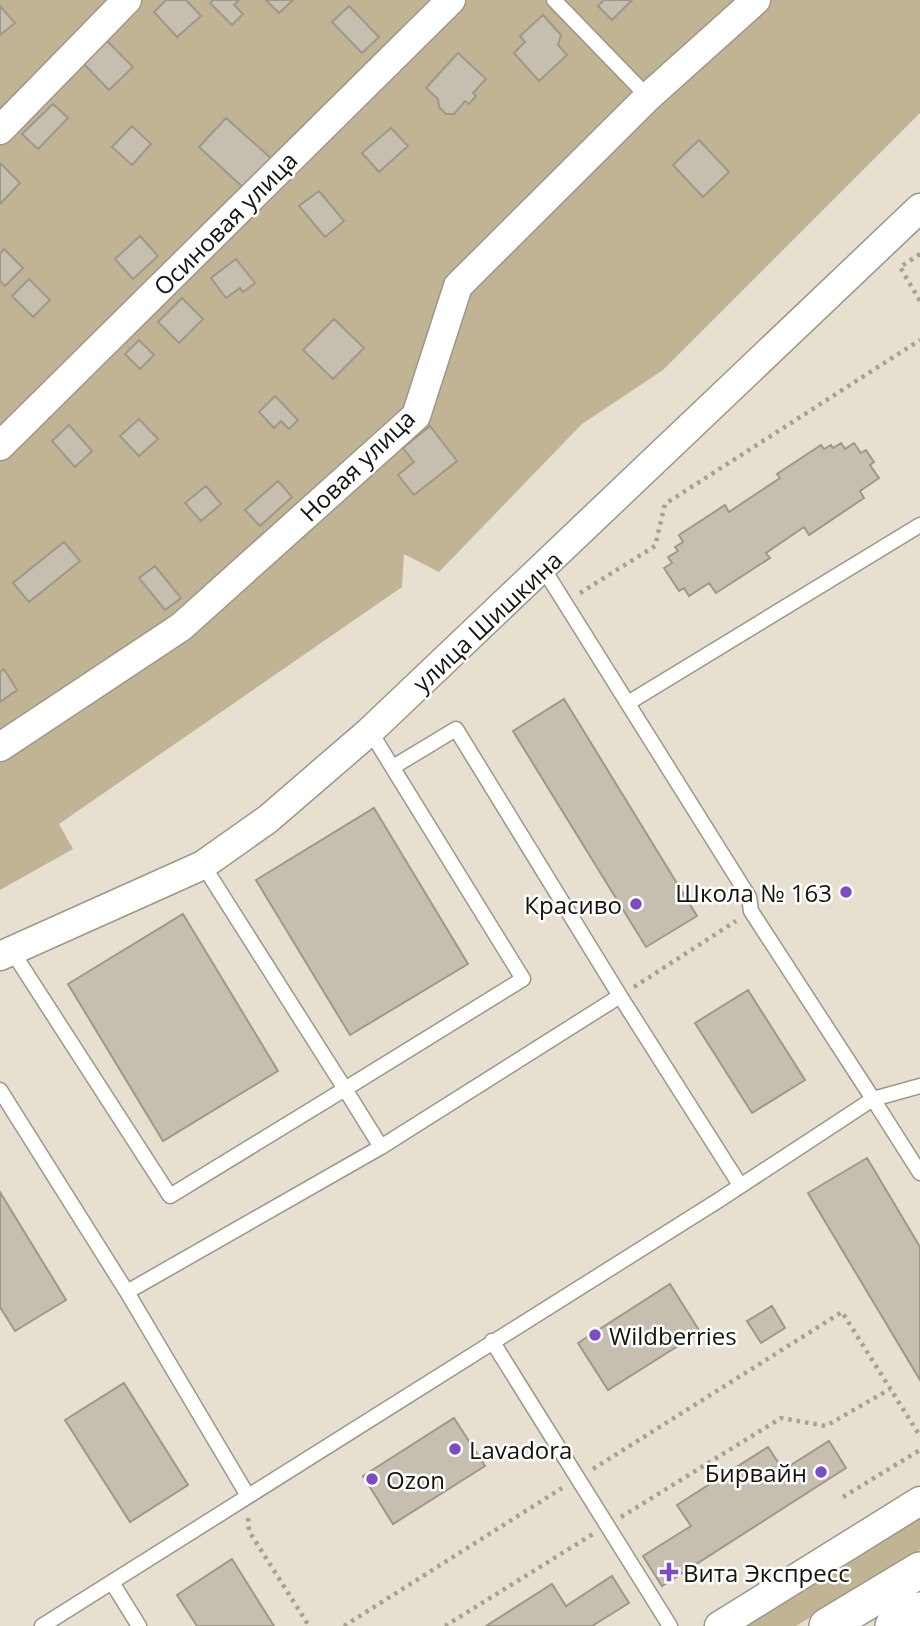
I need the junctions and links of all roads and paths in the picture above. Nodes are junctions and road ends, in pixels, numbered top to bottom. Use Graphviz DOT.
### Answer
graph roads {
  1 [pos="127,0"];
  2 [pos="451,0"];
  3 [pos="554,0"];
  4 [pos="756,0"];
  5 [pos="648,97"];
  6 [pos="0,130"];
  7 [pos="920,208"];
  8 [pos="920,254"];
  9 [pos="920,301"];
  10 [pos="920,340"];
  11 [pos="0,446"];
  12 [pos="920,525"];
  13 [pos="543,568"];
  14 [pos="565,603"];
  15 [pos="628,704"];
  16 [pos="370,731"];
  17 [pos="0,747"];
  18 [pos="393,767"];
  19 [pos="203,866"];
  20 [pos="751,911"];
  21 [pos="6,953"];
  22 [pos="620,996"];
  23 [pos="920,1086"];
  24 [pos="345,1089"];
  25 [pos="0,1090"];
  26 [pos="873,1099"];
  27 [pos="381,1147"];
  28 [pos="920,1173"];
  29 [pos="740,1185"];
  30 [pos="127,1292"];
  31 [pos="492,1341"];
  32 [pos="890,1389"];
  33 [pos="920,1436"];
  34 [pos="920,1450"];
  35 [pos="577,1479"];
  36 [pos="248,1496"];
  37 [pos="843,1497"];
  38 [pos="920,1501"];
  39 [pos="607,1526"];
  40 [pos="920,1570"];
  41 [pos="113,1584"];
  42 [pos="920,1610"];
  43 [pos="43,1626"];
  44 [pos="139,1626"];
  45 [pos="309,1626"];
  46 [pos="344,1626"];
  47 [pos="445,1626"];
  48 [pos="670,1626"];
  49 [pos="719,1626"];
  50 [pos="827,1626"];
  51 [pos="894,1626"];
  1 -- 6 [label="street"];
  2 -- 11 [label="street, Осиновая улица"];
  3 -- 5 [label="lane"];
  4 -- 5 [label="street, Новая улица"];
  5 -- 17 [label="street, Новая улица"];
  7 -- 13 [label="street, улица Шишкина"];
  8 -- 9 [label="path"];
  10 -- 14 [label="path"];
  12 -- 15 [label="lane"];
  13 -- 14 [label="lane"];
  13 -- 16 [label="street, улица Шишкина"];
  14 -- 15 [label="lane"];
  15 -- 20 [label="lane"];
  16 -- 18 [label="lane"];
  16 -- 19 [label="street, улица Шишкина"];
  18 -- 22 [label="lane"];
  18 -- 24 [label="lane"];
  19 -- 21 [label="street, улица Шишкина"];
  19 -- 24 [label="lane"];
  20 -- 22 [label="path"];
  20 -- 26 [label="lane"];
  21 -- 24 [label="lane"];
  22 -- 27 [label="lane"];
  22 -- 29 [label="lane"];
  23 -- 26 [label="lane"];
  24 -- 27 [label="lane"];
  25 -- 30 [label="lane"];
  26 -- 28 [label="lane"];
  26 -- 29 [label="lane"];
  27 -- 30 [label="lane"];
  29 -- 31 [label="lane"];
  30 -- 36 [label="lane"];
  31 -- 35 [label="lane"];
  31 -- 36 [label="lane"];
  32 -- 33 [label="path"];
  32 -- 35 [label="path"];
  32 -- 39 [label="path"];
  34 -- 37 [label="path"];
  35 -- 39 [label="lane"];
  35 -- 46 [label="path"];
  36 -- 41 [label="lane"];
  36 -- 45 [label="path"];
  38 -- 49 [label="street"];
  39 -- 47 [label="path"];
  39 -- 48 [label="lane"];
  40 -- 50 [label="street"];
  41 -- 43 [label="lane"];
  41 -- 44 [label="lane"];
  42 -- 51 [label="street"];
}
